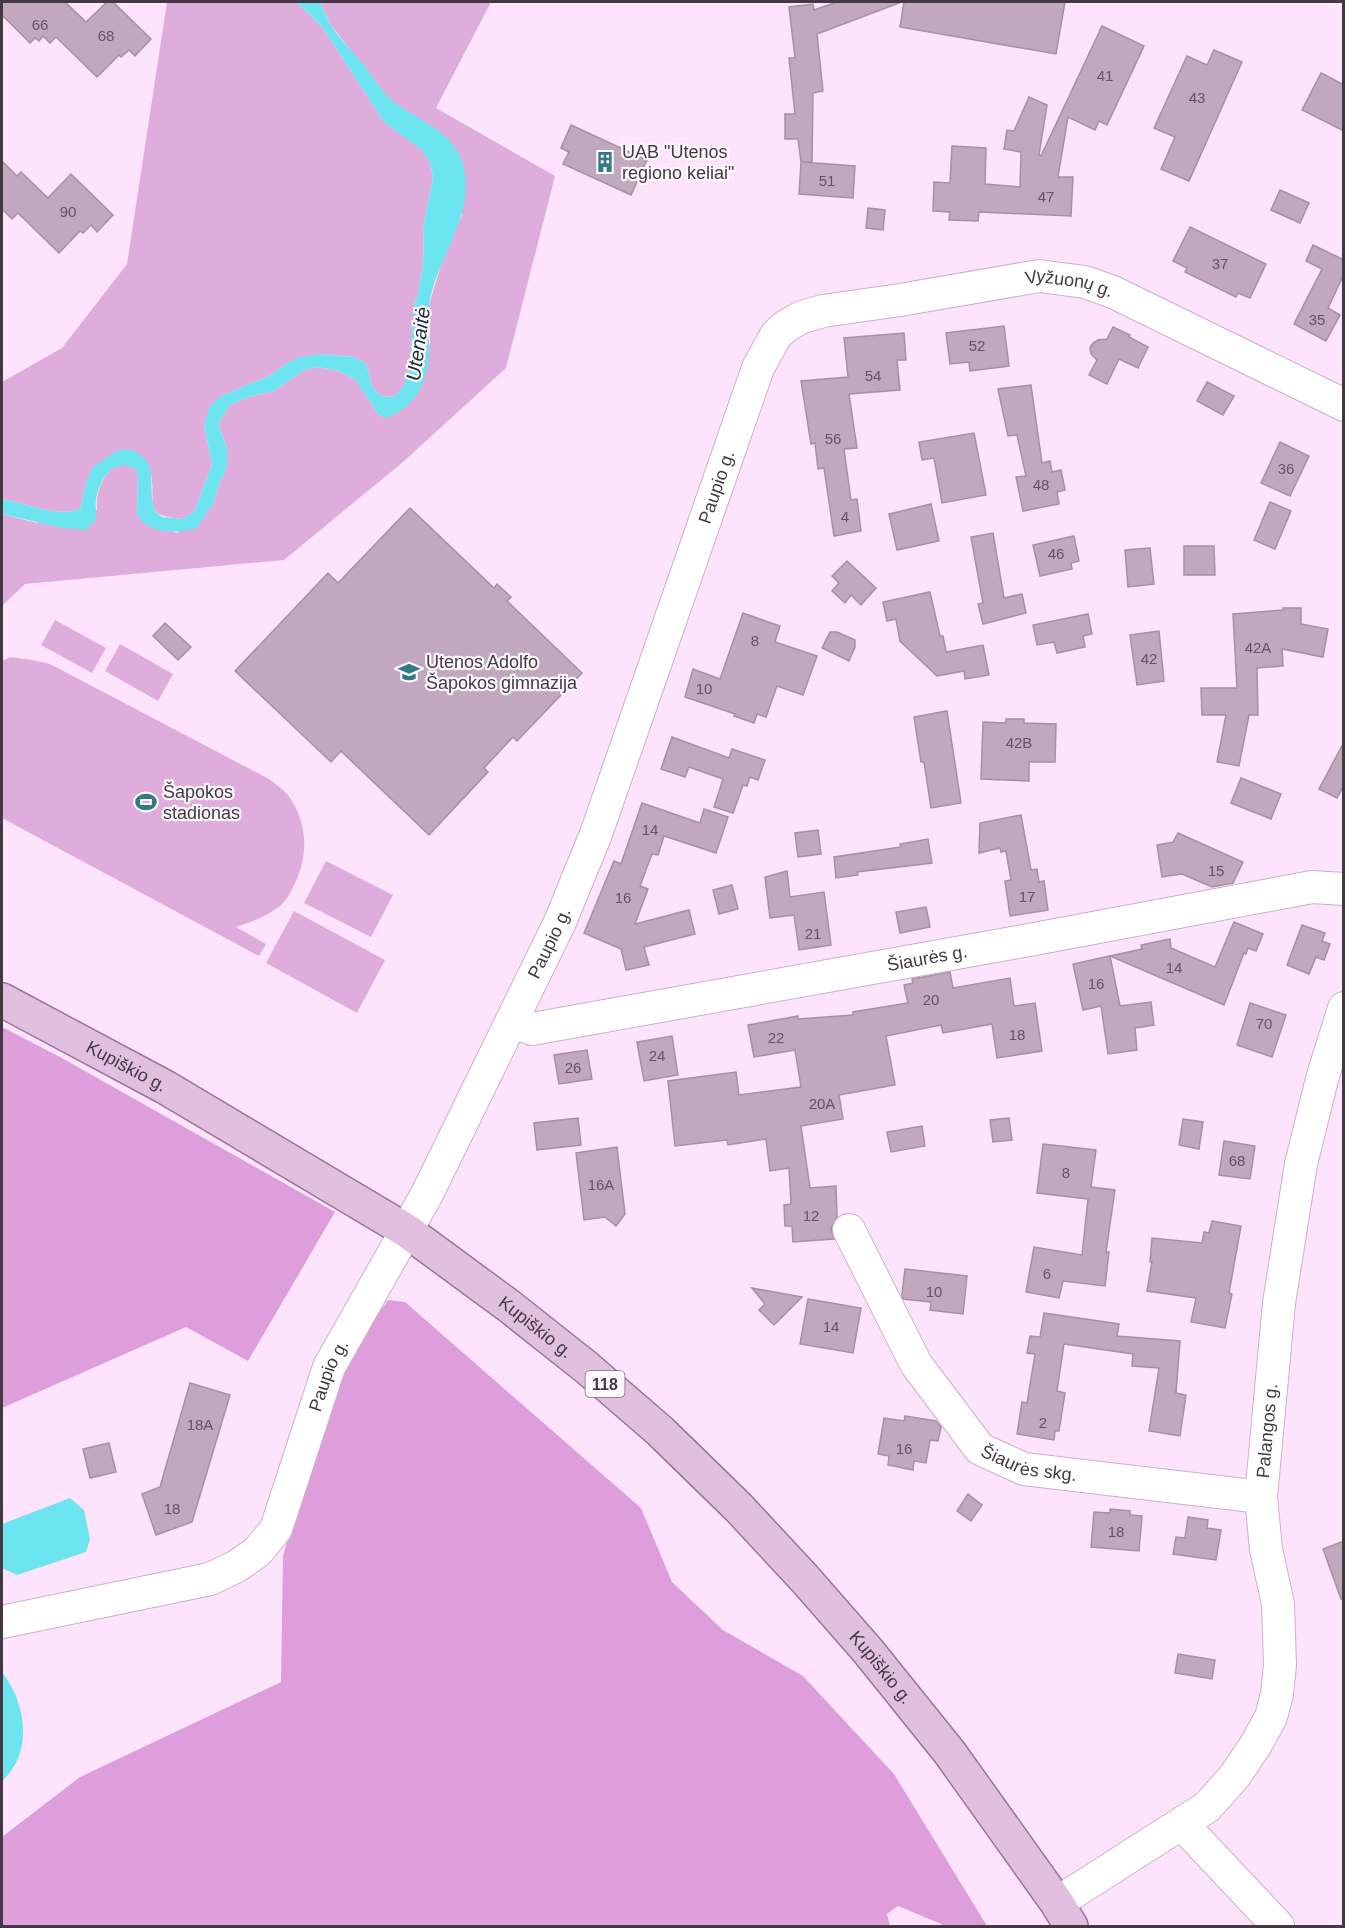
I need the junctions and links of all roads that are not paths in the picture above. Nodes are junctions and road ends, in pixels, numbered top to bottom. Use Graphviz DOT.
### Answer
graph roads {
  1 [pos="776,335"];
  2 [pos="1344,405"];
  3 [pos="1344,889"];
  4 [pos="2,1000"];
  5 [pos="1344,1008"];
  6 [pos="513,1021"];
  7 [pos="849,1230"];
  8 [pos="407,1231"];
  9 [pos="1261,1497"];
  10 [pos="2,1622"];
  11 [pos="1182,1824"];
  12 [pos="1064,1915"];
  13 [pos="1270,1918"];
  1 -- 2 [label="street, Vyžuonų g."];
  1 -- 6 [label="street, Paupio g."];
  3 -- 6 [label="street, Šiaurės g."];
  4 -- 8 [label="main road, Kupiškio g. / 118"];
  5 -- 9 [label="street, Palangos g."];
  6 -- 8 [label="street, Paupio g."];
  7 -- 9 [label="street, Šiaurės skg."];
  8 -- 10 [label="street, Paupio g."];
  8 -- 12 [label="main road, Kupiškio g. / 118"];
  9 -- 11 [label="street, Palangos g."];
  11 -- 12 [label="street, Palangos g."];
  11 -- 13 [label="street"];
}
